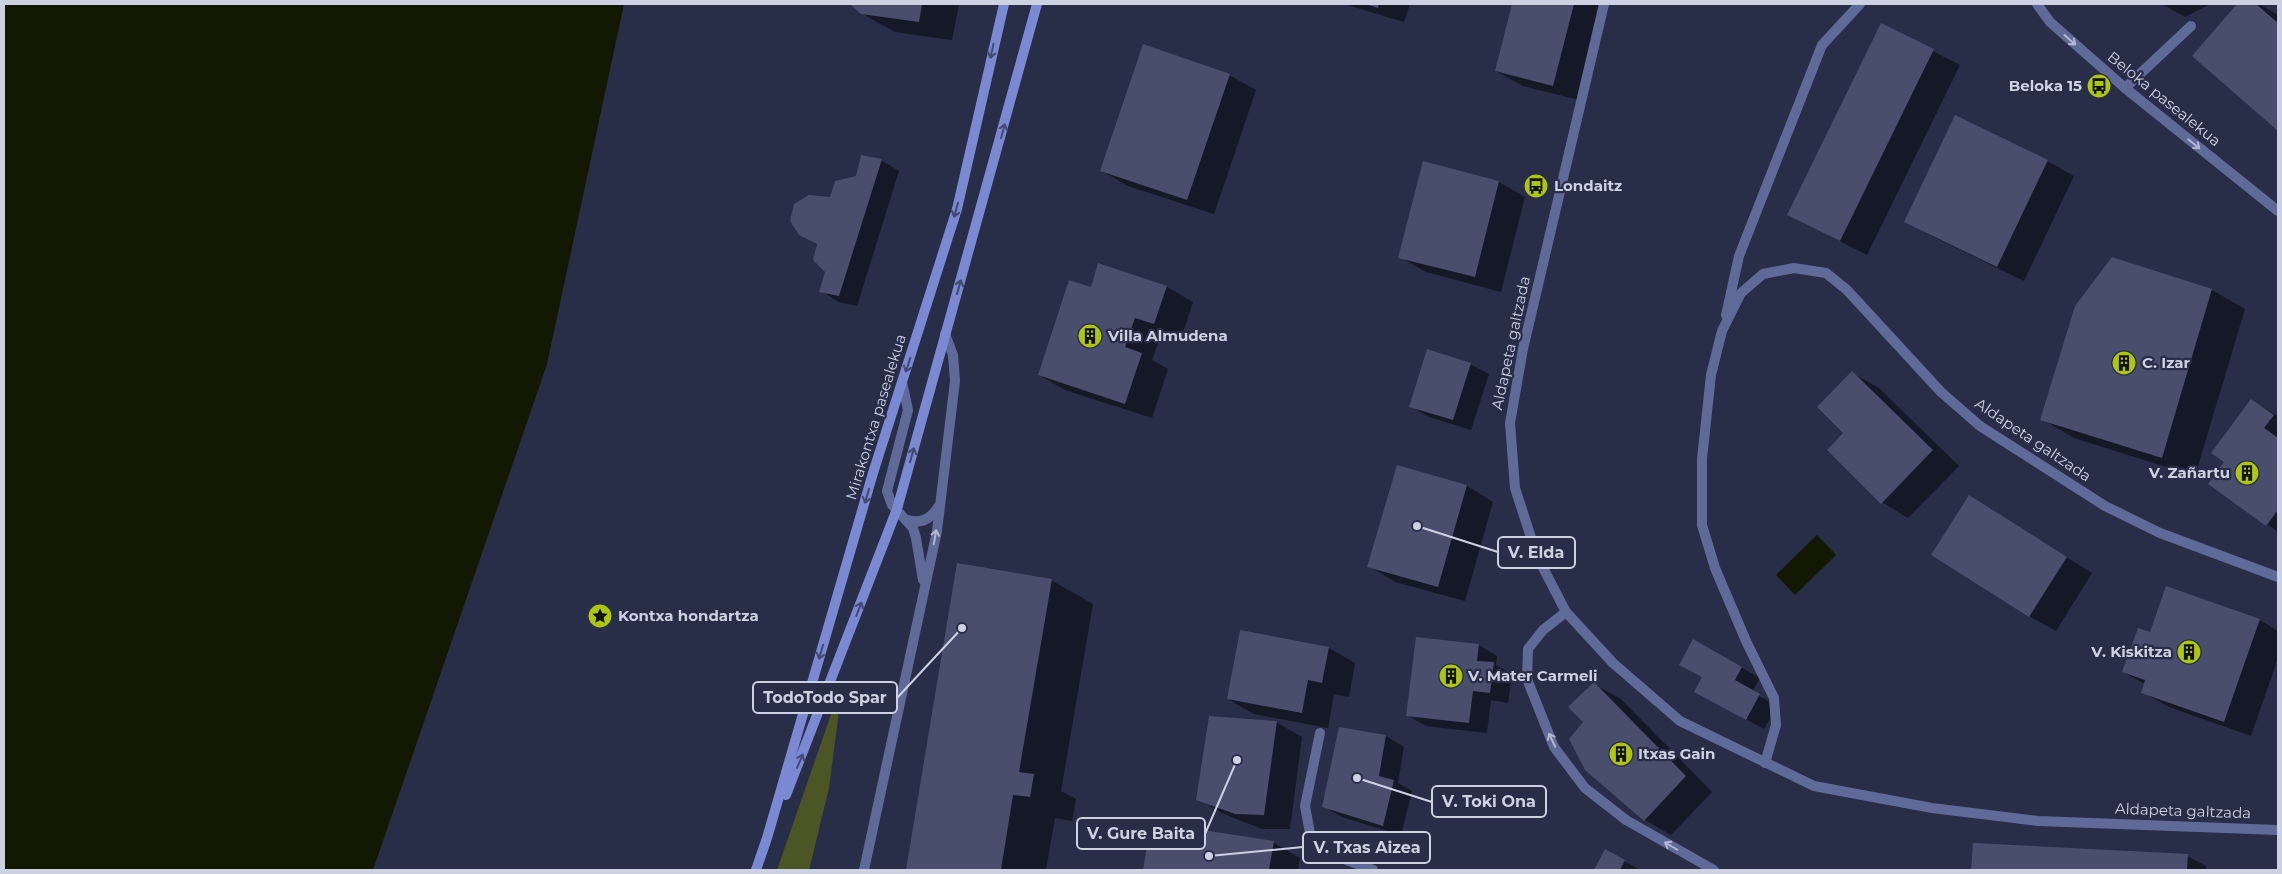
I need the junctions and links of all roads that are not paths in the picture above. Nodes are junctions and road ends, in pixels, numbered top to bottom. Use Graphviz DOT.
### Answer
graph roads {
  1 [pos="1004,4"];
  2 [pos="1037,4"];
  3 [pos="1604,4"];
  4 [pos="1860,4"];
  5 [pos="2037,4"];
  6 [pos="2190,26"];
  7 [pos="2125,88"];
  8 [pos="2278,211"];
  9 [pos="1722,331"];
  10 [pos="945,334"];
  11 [pos="902,382"];
  12 [pos="939,504"];
  13 [pos="897,509"];
  14 [pos="908,520"];
  15 [pos="2278,577"];
  16 [pos="924,584"];
  17 [pos="1566,612"];
  18 [pos="1320,733"];
  19 [pos="1765,763"];
  20 [pos="2278,830"];
  21 [pos="767,838"];
  22 [pos="756,870"];
  23 [pos="864,870"];
  24 [pos="1373,870"];
  25 [pos="1714,870"];
  1 -- 11 [label="main road, Mirakontxa pasealekua, one-way"];
  10 -- 2 [label="main road, Mirakontxa pasealekua, one-way"];
  3 -- 17 [label="street, Aldapeta galtzada"];
  4 -- 9 [label="street, Aldapeta galtzada"];
  5 -- 7 [label="street, Beloka pasealekua, one-way"];
  6 -- 7 [label="street"];
  7 -- 8 [label="street, Beloka pasealekua, one-way"];
  9 -- 15 [label="street, Aldapeta galtzada"];
  9 -- 19 [label="street, Aldapeta galtzada"];
  10 -- 12 [label="street"];
  13 -- 10 [label="main road, Mirakontxa pasealekua, one-way"];
  11 -- 13 [label="street"];
  11 -- 21 [label="main road, Mirakontxa pasealekua, one-way"];
  12 -- 14 [label="street"];
  16 -- 12 [label="street, one-way"];
  13 -- 14 [label="street"];
  21 -- 13 [label="main road, Mirakontxa pasealekua, one-way"];
  14 -- 16 [label="street"];
  16 -- 23 [label="street"];
  17 -- 19 [label="street, Aldapeta galtzada"];
  25 -- 17 [label="street, one-way"];
  18 -- 24 [label="street"];
  19 -- 20 [label="street, Aldapeta galtzada"];
  21 -- 22 [label="main road, Mirakontxa pasealekua"];
}
